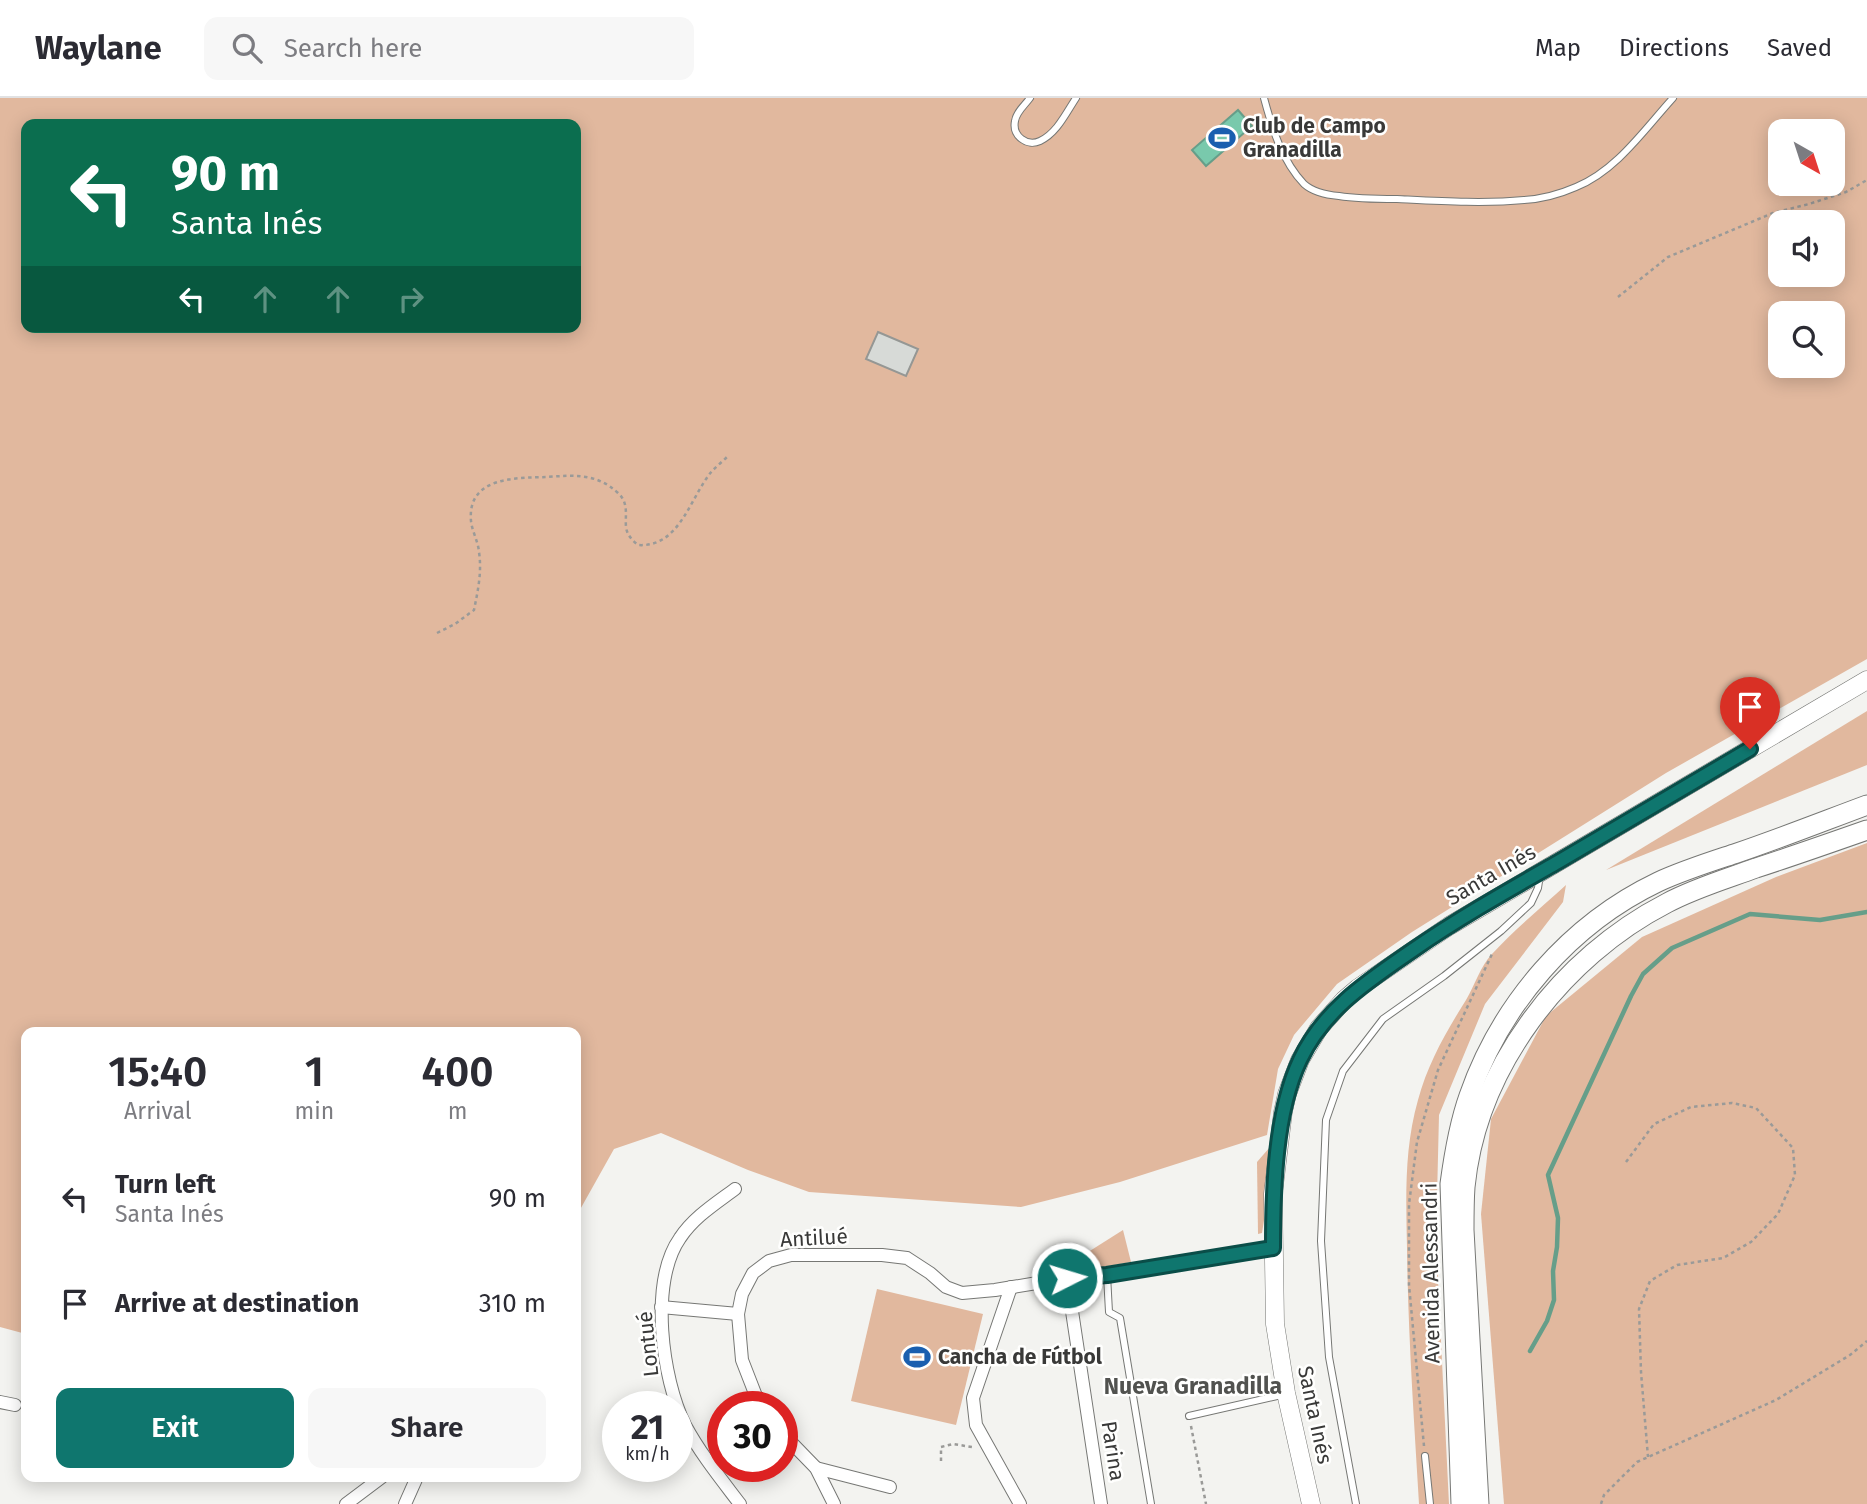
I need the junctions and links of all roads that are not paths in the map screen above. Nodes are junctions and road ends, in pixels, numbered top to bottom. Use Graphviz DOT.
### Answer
graph roads {
  1 [pos="1030,98"];
  2 [pos="1076,98"];
  3 [pos="1264,98"];
  4 [pos="1673,98"];
  5 [pos="1867,680"];
  6 [pos="1867,805"];
  7 [pos="1867,830"];
  8 [pos="1540,872"];
  9 [pos="735,1189"];
  10 [pos="1273,1248"];
  11 [pos="1107,1275"];
  12 [pos="1067,1278"];
  13 [pos="1011,1287"];
  14 [pos="661,1307"];
  15 [pos="738,1314"];
  16 [pos="754,1391"];
  17 [pos="1286,1393"];
  18 [pos="0,1402"];
  19 [pos="15,1405"];
  20 [pos="1189,1416"];
  21 [pos="798,1449"];
  22 [pos="1425,1456"];
  23 [pos="816,1468"];
  24 [pos="375,1482"];
  25 [pos="415,1482"];
  26 [pos="890,1487"];
  27 [pos="346,1504"];
  28 [pos="405,1504"];
  29 [pos="740,1504"];
  30 [pos="834,1504"];
  31 [pos="1020,1504"];
  32 [pos="1101,1504"];
  33 [pos="1151,1504"];
  34 [pos="1311,1504"];
  35 [pos="1356,1504"];
  36 [pos="1430,1504"];
  37 [pos="1461,1504"];
  38 [pos="1479,1504"];
  1 -- 2 [label="lane"];
  3 -- 4 [label="lane"];
  5 -- 8 [label="main road, Santa Inés"];
  6 -- 37 [label="main road, Avenida Alessandri"];
  7 -- 38 [label="main road, Avenida Alessandri"];
  8 -- 10 [label="main road, Santa Inés"];
  8 -- 35 [label="lane"];
  9 -- 14 [label="street, Lontué"];
  10 -- 11 [label="street, Antilué"];
  10 -- 17 [label="main road, Santa Inés"];
  11 -- 12 [label="street, Antilué"];
  11 -- 33 [label="lane"];
  12 -- 13 [label="street, Antilué"];
  12 -- 32 [label="street, Parina"];
  13 -- 15 [label="street, Antilué"];
  13 -- 31 [label="street"];
  14 -- 15 [label="street"];
  14 -- 29 [label="street, Lontué"];
  15 -- 16 [label="street, Antilué"];
  17 -- 20 [label="lane"];
  17 -- 34 [label="main road, Santa Inés"];
  18 -- 19 [label="street"];
  21 -- 23 [label="street"];
  22 -- 36 [label="lane"];
  23 -- 26 [label="street"];
  23 -- 30 [label="street"];
  24 -- 27 [label="street"];
  25 -- 28 [label="street"];
}
